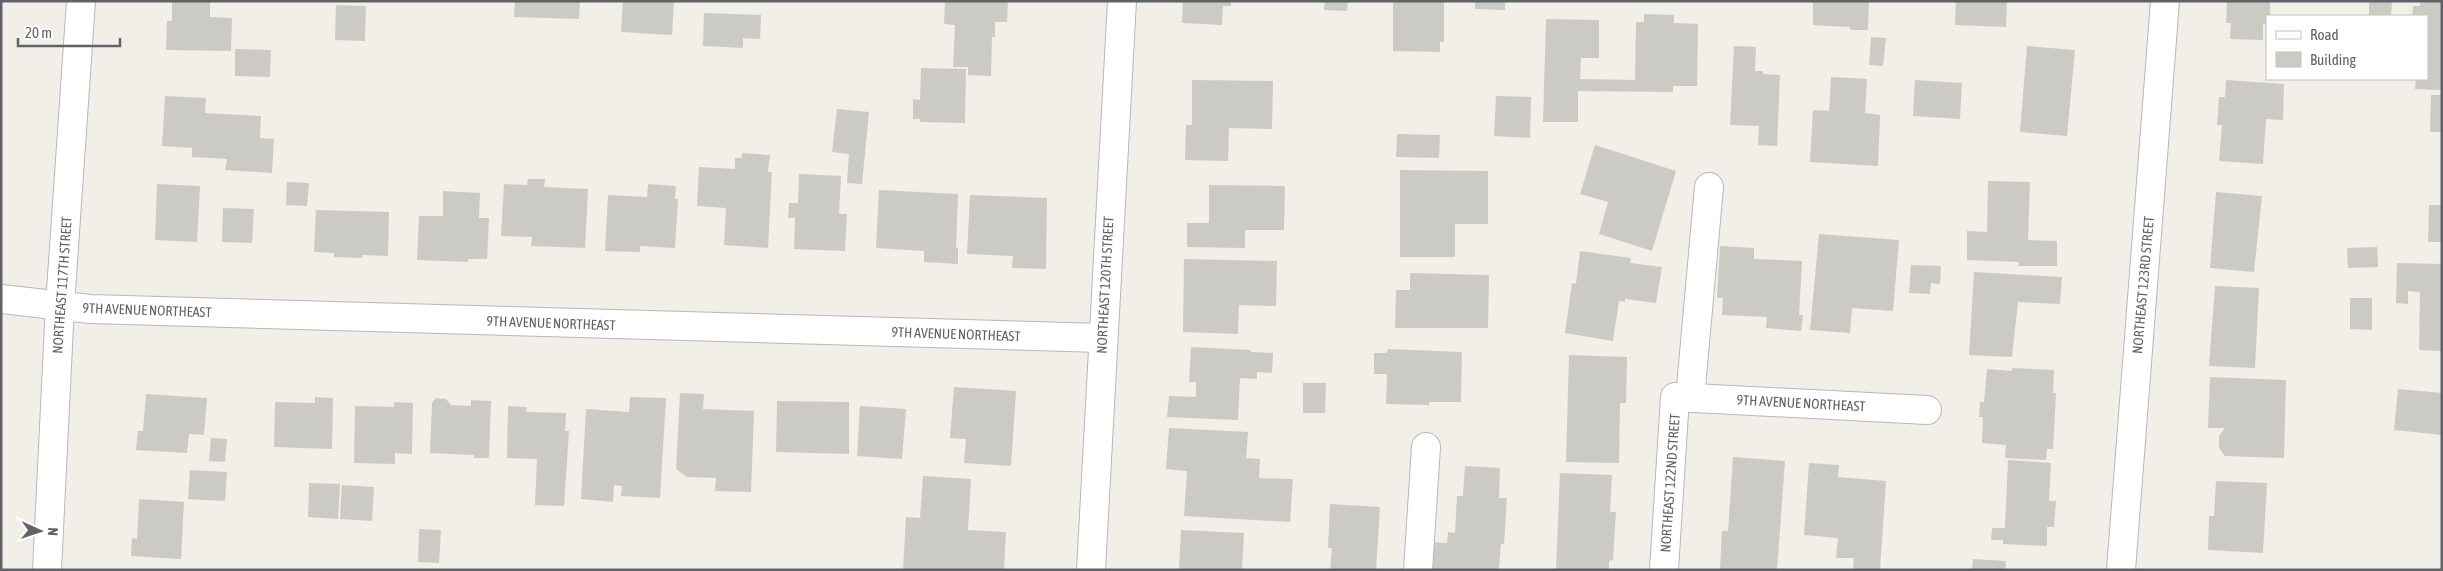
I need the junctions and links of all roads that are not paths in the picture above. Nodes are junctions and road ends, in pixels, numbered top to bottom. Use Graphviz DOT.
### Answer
graph roads {
  1 [pos="81,1"];
  2 [pos="1122,1"];
  3 [pos="2165,1"];
  4 [pos="1709,187"];
  5 [pos="1,299"];
  6 [pos="60,305"];
  7 [pos="1102,338"];
  8 [pos="1683,397"];
  9 [pos="1926,410"];
  10 [pos="1426,447"];
  11 [pos="47,570"];
  12 [pos="1091,570"];
  13 [pos="1418,570"];
  14 [pos="1664,570"];
  15 [pos="2121,570"];
  1 -- 6 [label="street, NORTHEAST 117TH STREET"];
  2 -- 7 [label="street, NORTHEAST 120TH STREET"];
  3 -- 15 [label="street, NORTHEAST 123RD STREET"];
  4 -- 8 [label="street, NORTHEAST 122ND STREET"];
  5 -- 6 [label="street, 9TH AVENUE NORTHEAST"];
  6 -- 7 [label="street, 9TH AVENUE NORTHEAST"];
  6 -- 11 [label="street, NORTHEAST 117TH STREET"];
  7 -- 12 [label="street, NORTHEAST 120TH STREET"];
  8 -- 9 [label="street, 9TH AVENUE NORTHEAST"];
  8 -- 14 [label="street, NORTHEAST 122ND STREET"];
  10 -- 13 [label="street"];
}
